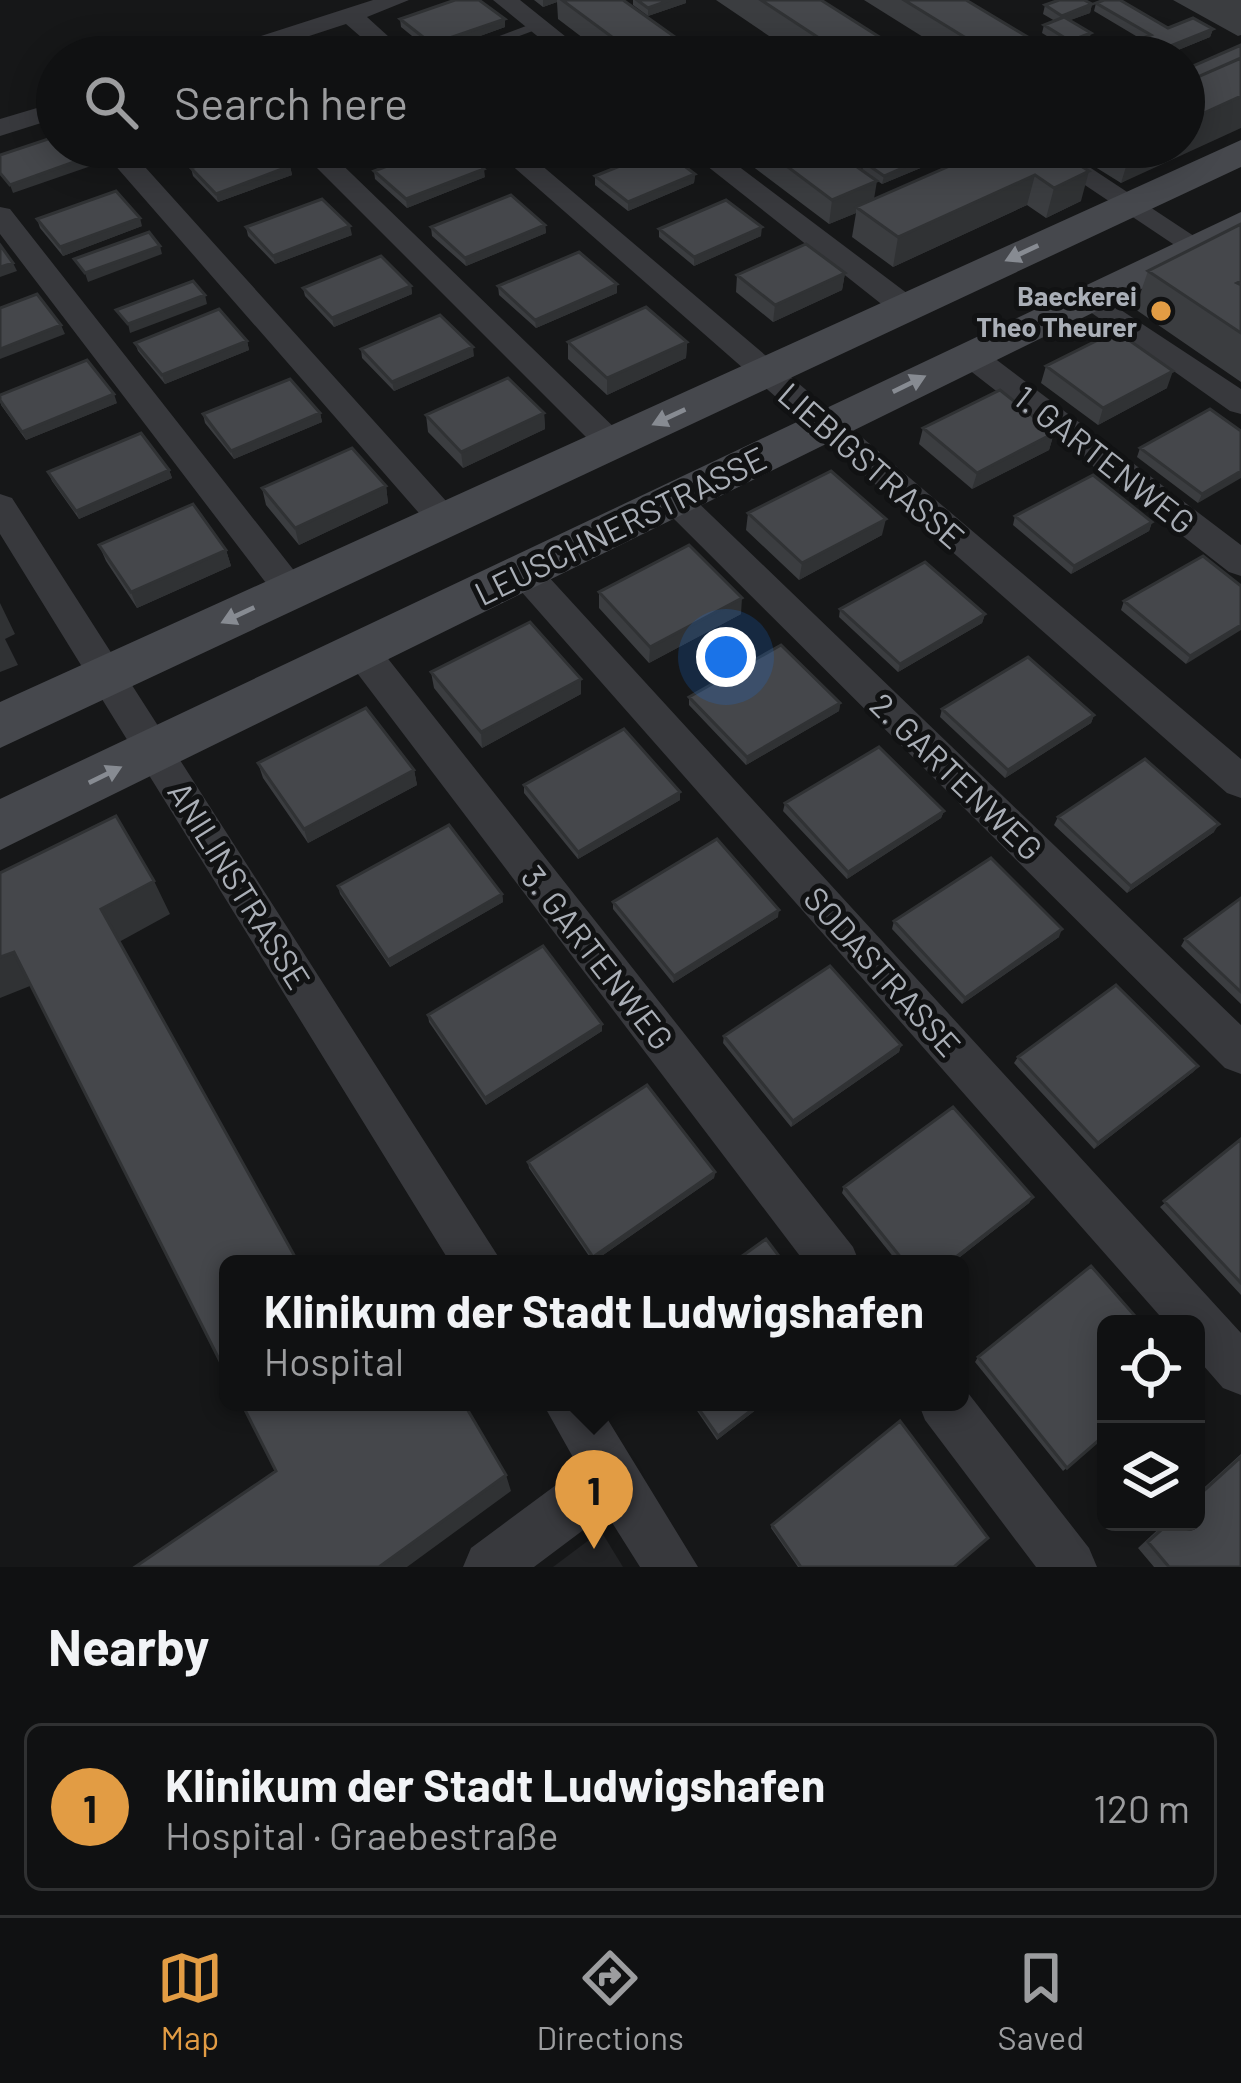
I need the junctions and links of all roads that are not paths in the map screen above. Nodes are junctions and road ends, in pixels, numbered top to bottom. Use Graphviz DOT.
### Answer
graph roads {
  1 [pos="397,0"];
  2 [pos="505,0"];
  3 [pos="350,15"];
  4 [pos="538,26"];
  5 [pos="285,36"];
  6 [pos="374,36"];
  7 [pos="510,36"];
  8 [pos="551,36"];
  9 [pos="36,117"];
  10 [pos="0,128"];
  11 [pos="1241,152"];
  12 [pos="131,168"];
  13 [pos="330,168"];
  14 [pos="527,168"];
  15 [pos="723,168"];
  16 [pos="1073,168"];
  17 [pos="1129,204"];
  18 [pos="0,215"];
  19 [pos="1241,224"];
  20 [pos="1195,246"];
  21 [pos="1088,298"];
  22 [pos="905,308"];
  23 [pos="970,355"];
  24 [pos="765,372"];
  25 [pos="1241,404"];
  26 [pos="826,425"];
  27 [pos="611,443"];
  28 [pos="674,499"];
  29 [pos="0,506"];
  30 [pos="444,520"];
  31 [pos="1241,563"];
  32 [pos="524,572"];
  33 [pos="292,591"];
  34 [pos="361,651"];
  35 [pos="107,676"];
  36 [pos="0,726"];
  37 [pos="155,751"];
  38 [pos="1241,782"];
  39 [pos="0,826"];
  40 [pos="1241,1054"];
  41 [pos="473,1255"];
  42 [pos="829,1255"];
  43 [pos="1241,1370"];
  44 [pos="573,1411"];
  45 [pos="950,1411"];
  46 [pos="613,1475"];
  47 [pos="490,1567"];
  48 [pos="671,1567"];
  49 [pos="1070,1567"];
  1 -- 3 [label="street"];
  2 -- 4 [label="street"];
  3 -- 5 [label="street"];
  3 -- 6 [label="street"];
  4 -- 7 [label="lane"];
  4 -- 8 [label="street"];
  9 -- 10 [label="street"];
  11 -- 17 [label="street"];
  12 -- 30 [label="street"];
  13 -- 27 [label="street"];
  14 -- 24 [label="street, LIEBIGSTRASSE"];
  15 -- 22 [label="street"];
  16 -- 17 [label="street"];
  17 -- 20 [label="street"];
  17 -- 22 [label="street, one-way"];
  18 -- 33 [label="street"];
  19 -- 20 [label="street, LEUSCHNERSTRASSE"];
  20 -- 21 [label="street, LEUSCHNERSTRASSE"];
  21 -- 23 [label="street, LEUSCHNERSTRASSE"];
  21 -- 25 [label="street"];
  22 -- 24 [label="street"];
  26 -- 23 [label="street, LEUSCHNERSTRASSE, one-way"];
  23 -- 31 [label="street, 1. GARTENWEG"];
  24 -- 26 [label="street, LIEBIGSTRASSE"];
  24 -- 27 [label="street, one-way"];
  26 -- 28 [label="street, LEUSCHNERSTRASSE"];
  26 -- 38 [label="street, LIEBIGSTRASSE"];
  27 -- 30 [label="street"];
  28 -- 32 [label="street, LEUSCHNERSTRASSE"];
  28 -- 40 [label="street, 2. GARTENWEG"];
  29 -- 35 [label="street, ANILINSTRASSE"];
  30 -- 33 [label="street"];
  32 -- 34 [label="street, LEUSCHNERSTRASSE"];
  32 -- 43 [label="street, SODASTRASSE"];
  33 -- 35 [label="street, one-way"];
  34 -- 37 [label="street, LEUSCHNERSTRASSE"];
  34 -- 42 [label="street, 3. GARTENWEG"];
  35 -- 36 [label="street"];
  35 -- 37 [label="street, ANILINSTRASSE"];
  39 -- 37 [label="street, LEUSCHNERSTRASSE, one-way"];
  37 -- 41 [label="street, ANILINSTRASSE"];
  44 -- 46 [label="street"];
  45 -- 49 [label="street"];
  46 -- 47 [label="street"];
  46 -- 48 [label="street"];
}
